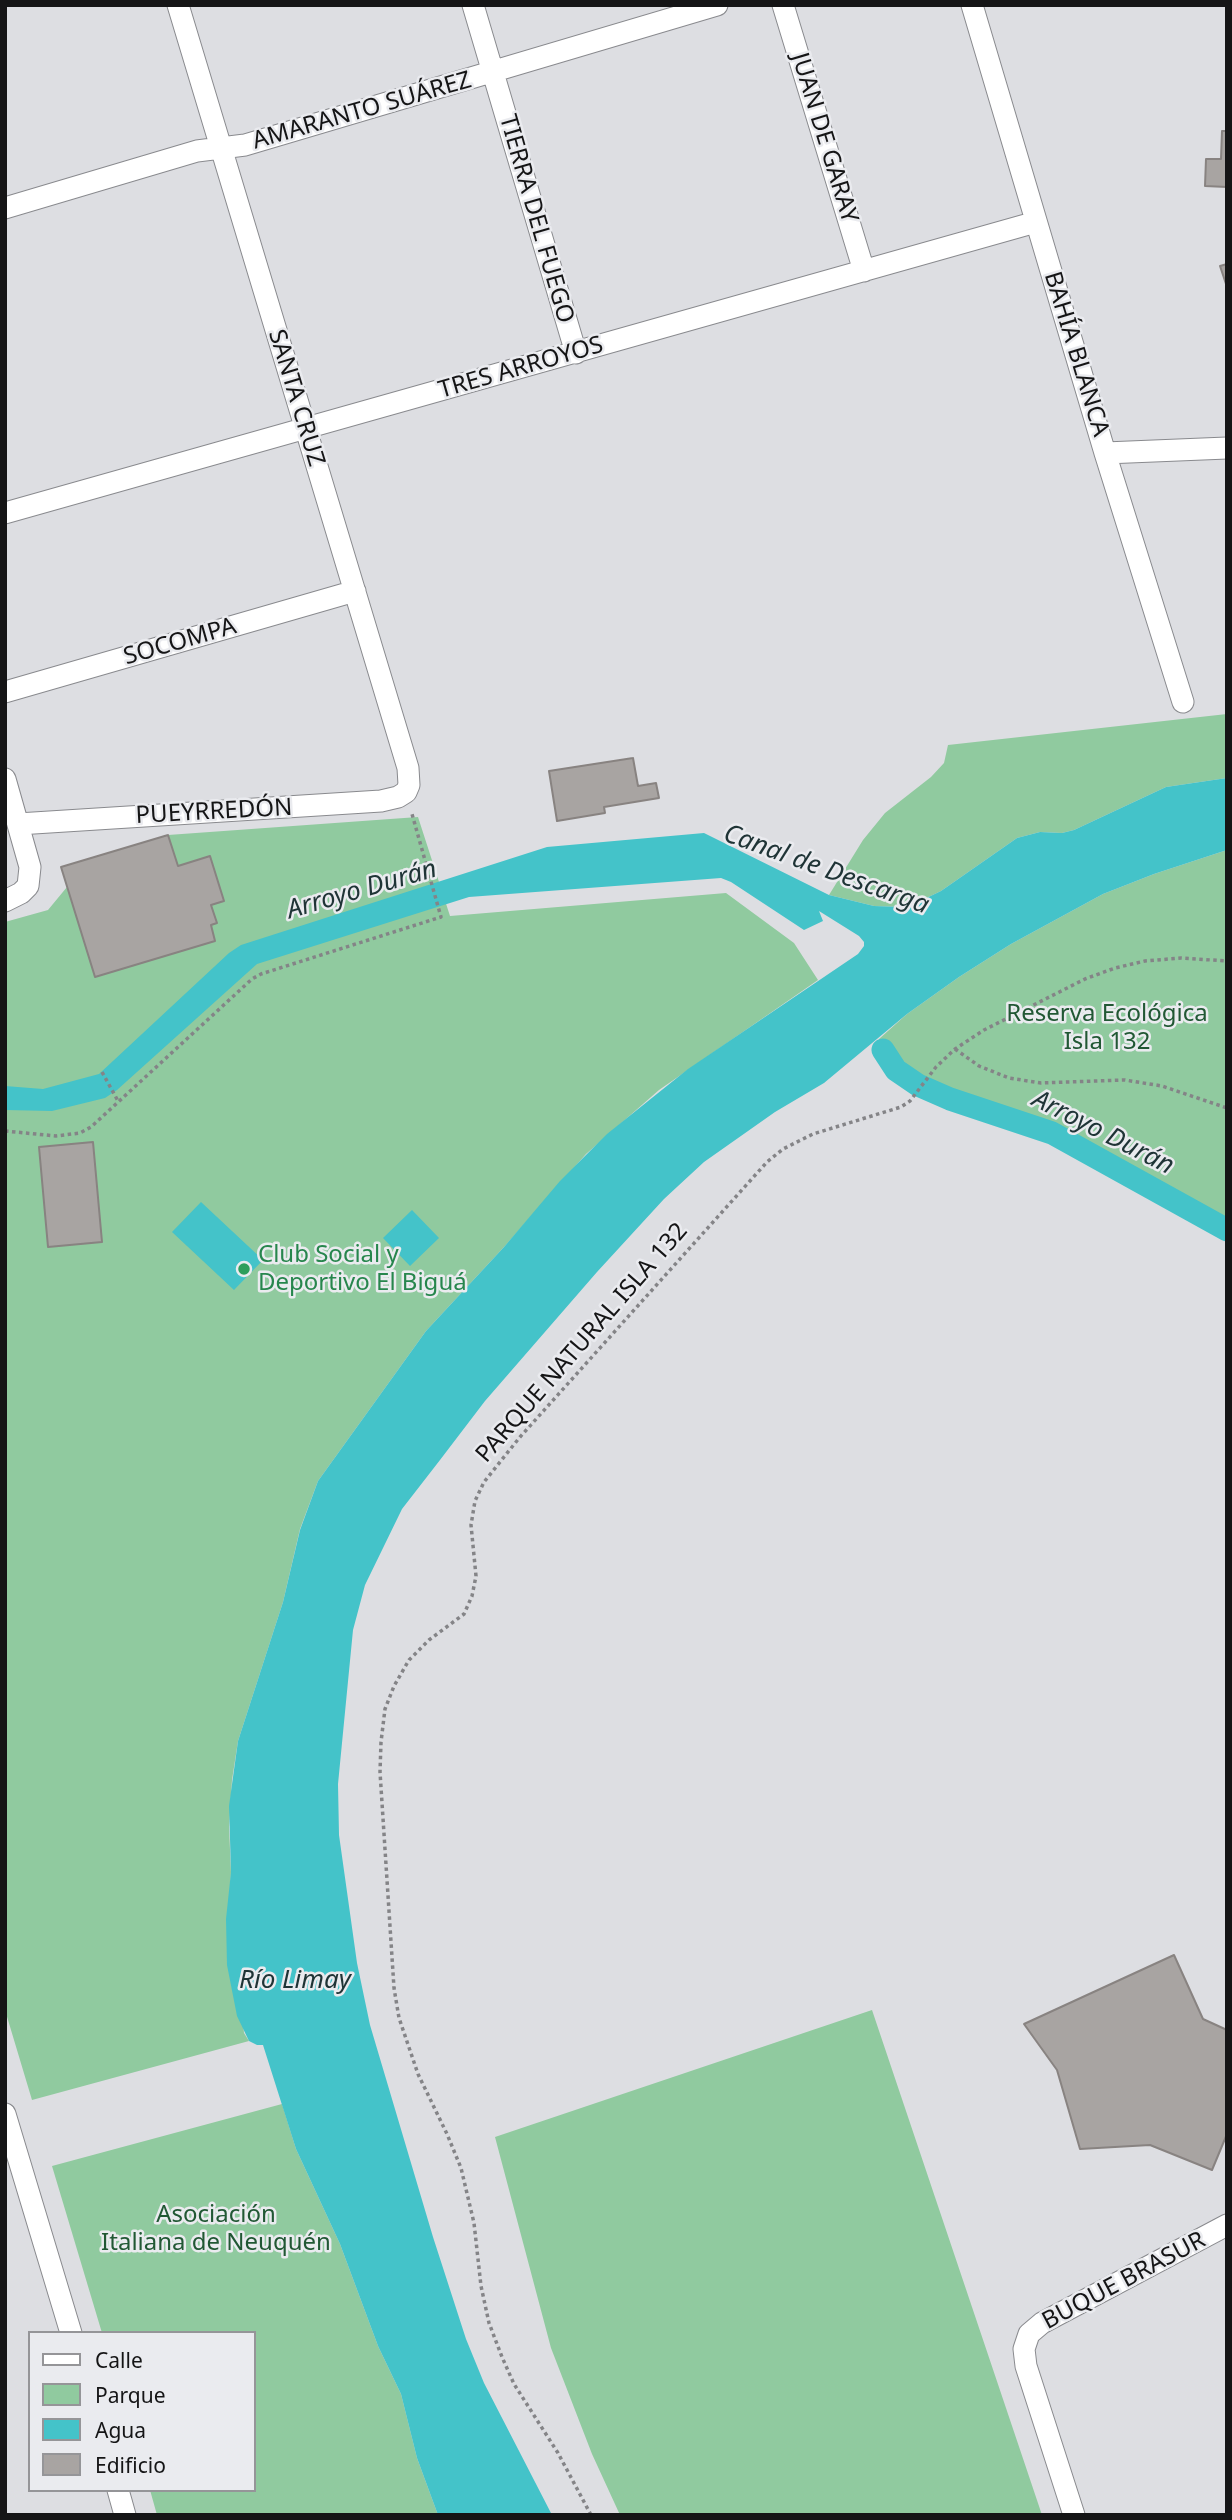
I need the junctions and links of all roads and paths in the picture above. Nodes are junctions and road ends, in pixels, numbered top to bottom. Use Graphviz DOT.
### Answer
graph roads {
  1 [pos="178,5"];
  2 [pos="473,5"];
  3 [pos="717,5"];
  4 [pos="783,5"];
  5 [pos="972,5"];
  6 [pos="493,72"];
  7 [pos="221,148"];
  8 [pos="5,208"];
  9 [pos="1036,222"];
  10 [pos="864,271"];
  11 [pos="576,353"];
  12 [pos="305,429"];
  13 [pos="1227,448"];
  14 [pos="1105,453"];
  15 [pos="5,513"];
  16 [pos="355,591"];
  17 [pos="5,692"];
  18 [pos="1183,702"];
  19 [pos="5,779"];
  20 [pos="406,792"];
  21 [pos="19,824"];
  22 [pos="5,901"];
  23 [pos="1227,961"];
  24 [pos="955,1049"];
  25 [pos="102,1072"];
  26 [pos="118,1102"];
  27 [pos="1227,1108"];
  28 [pos="5,1131"];
  29 [pos="6,2117"];
  30 [pos="1227,2225"];
  31 [pos="70,2331"];
  32 [pos="118,2492"];
  33 [pos="124,2515"];
  34 [pos="591,2515"];
  35 [pos="1074,2515"];
  1 -- 7 [label="street, SANTA CRUZ"];
  2 -- 6 [label="street, TIERRA DEL FUEGO"];
  3 -- 6 [label="street, AMARANTO SUÁREZ"];
  4 -- 10 [label="street, JUAN DE GARAY"];
  5 -- 9 [label="street, BAHÍA BLANCA"];
  6 -- 7 [label="street, AMARANTO SUÁREZ"];
  6 -- 11 [label="street, TIERRA DEL FUEGO"];
  7 -- 8 [label="street, AMARANTO SUÁREZ"];
  7 -- 12 [label="street, SANTA CRUZ"];
  9 -- 10 [label="street, TRES ARROYOS"];
  9 -- 14 [label="street, BAHÍA BLANCA"];
  10 -- 11 [label="street, TRES ARROYOS"];
  11 -- 12 [label="street, TRES ARROYOS"];
  12 -- 15 [label="street, TRES ARROYOS"];
  12 -- 16 [label="street, SANTA CRUZ"];
  13 -- 14 [label="street"];
  14 -- 18 [label="street, BAHÍA BLANCA"];
  16 -- 17 [label="street, SOCOMPA"];
  16 -- 20 [label="street, SANTA CRUZ"];
  19 -- 21 [label="street"];
  20 -- 21 [label="street, PUEYRREDÓN"];
  20 -- 26 [label="path"];
  21 -- 22 [label="street"];
  23 -- 24 [label="path, PARQUE NATURAL ISLA 132"];
  24 -- 27 [label="path"];
  24 -- 34 [label="path, PARQUE NATURAL ISLA 132"];
  25 -- 26 [label="path"];
  26 -- 28 [label="path"];
  29 -- 31 [label="street"];
  30 -- 35 [label="street, BUQUE BRASUR"];
  32 -- 33 [label="street"];
}
